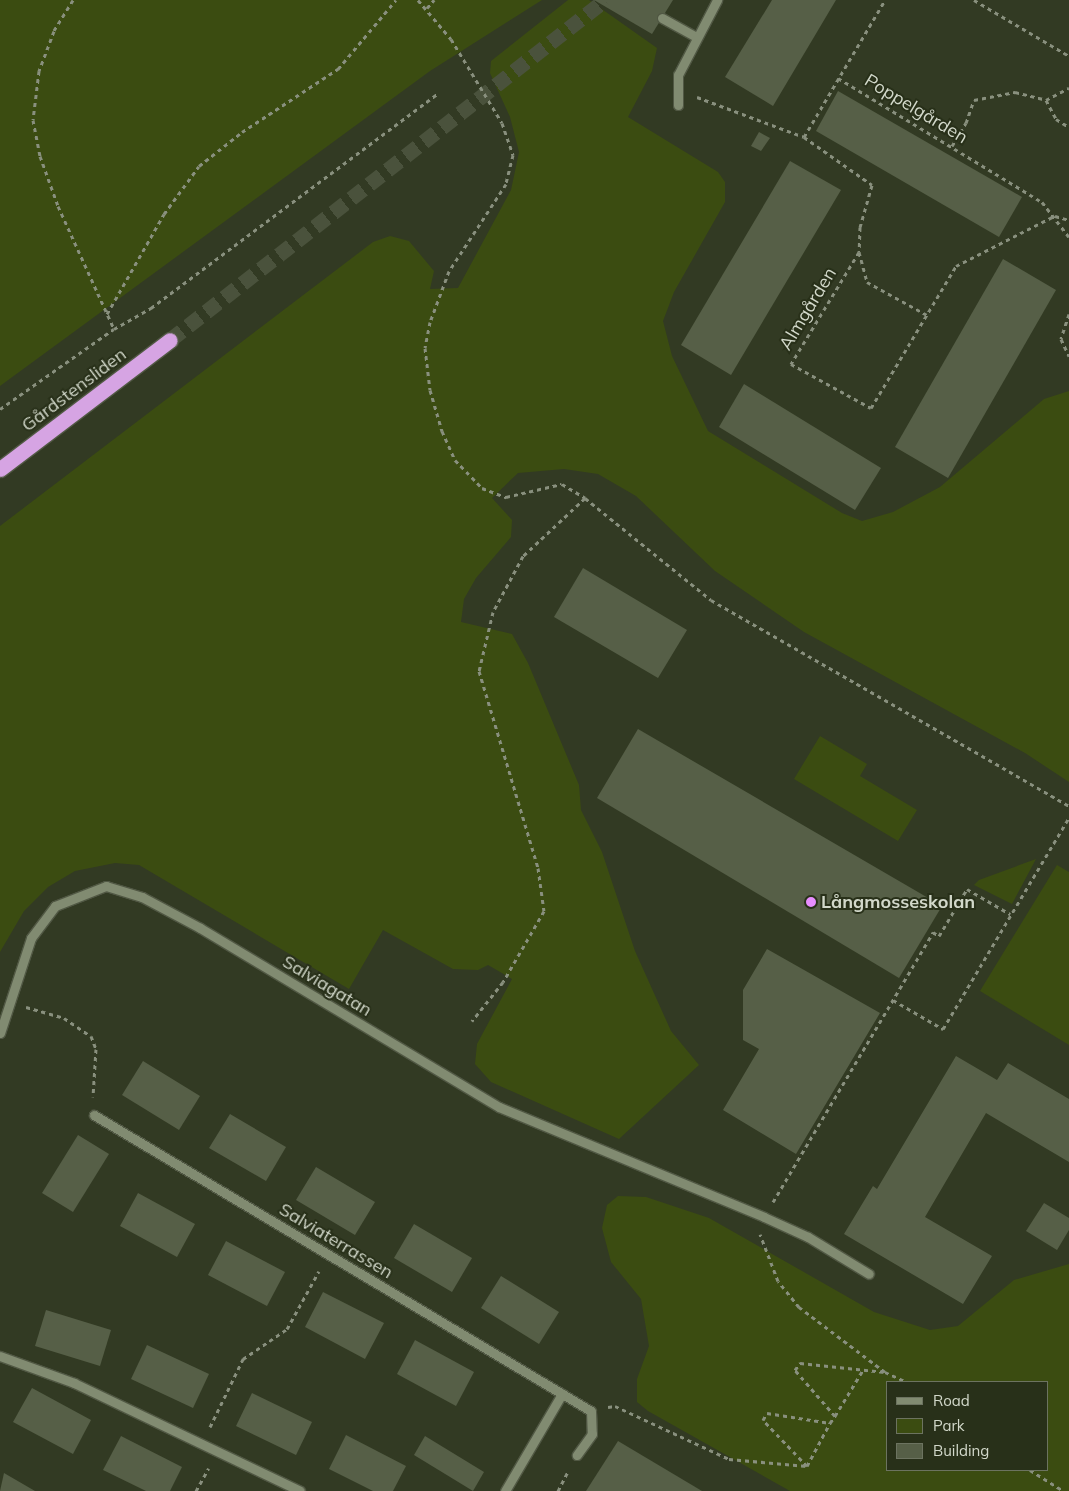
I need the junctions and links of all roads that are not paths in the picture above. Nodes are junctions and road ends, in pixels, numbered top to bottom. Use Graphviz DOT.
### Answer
graph roads {
  1 [pos="716,0"];
  2 [pos="662,18"];
  3 [pos="695,36"];
  4 [pos="678,105"];
  5 [pos="170,340"];
  6 [pos="0,469"];
  7 [pos="0,1033"];
  8 [pos="94,1115"];
  9 [pos="869,1274"];
  10 [pos="0,1356"];
  11 [pos="562,1394"];
  12 [pos="577,1455"];
  13 [pos="300,1491"];
  14 [pos="504,1491"];
  1 -- 3 [label="street"];
  2 -- 3 [label="street"];
  3 -- 4 [label="street"];
  5 -- 6 [label="highway, Gårdstensliden"];
  7 -- 9 [label="street, Salviagatan"];
  8 -- 11 [label="street, Salviaterrassen"];
  10 -- 13 [label="street"];
  11 -- 12 [label="street, Salviaterrassen"];
  11 -- 14 [label="street"];
}
